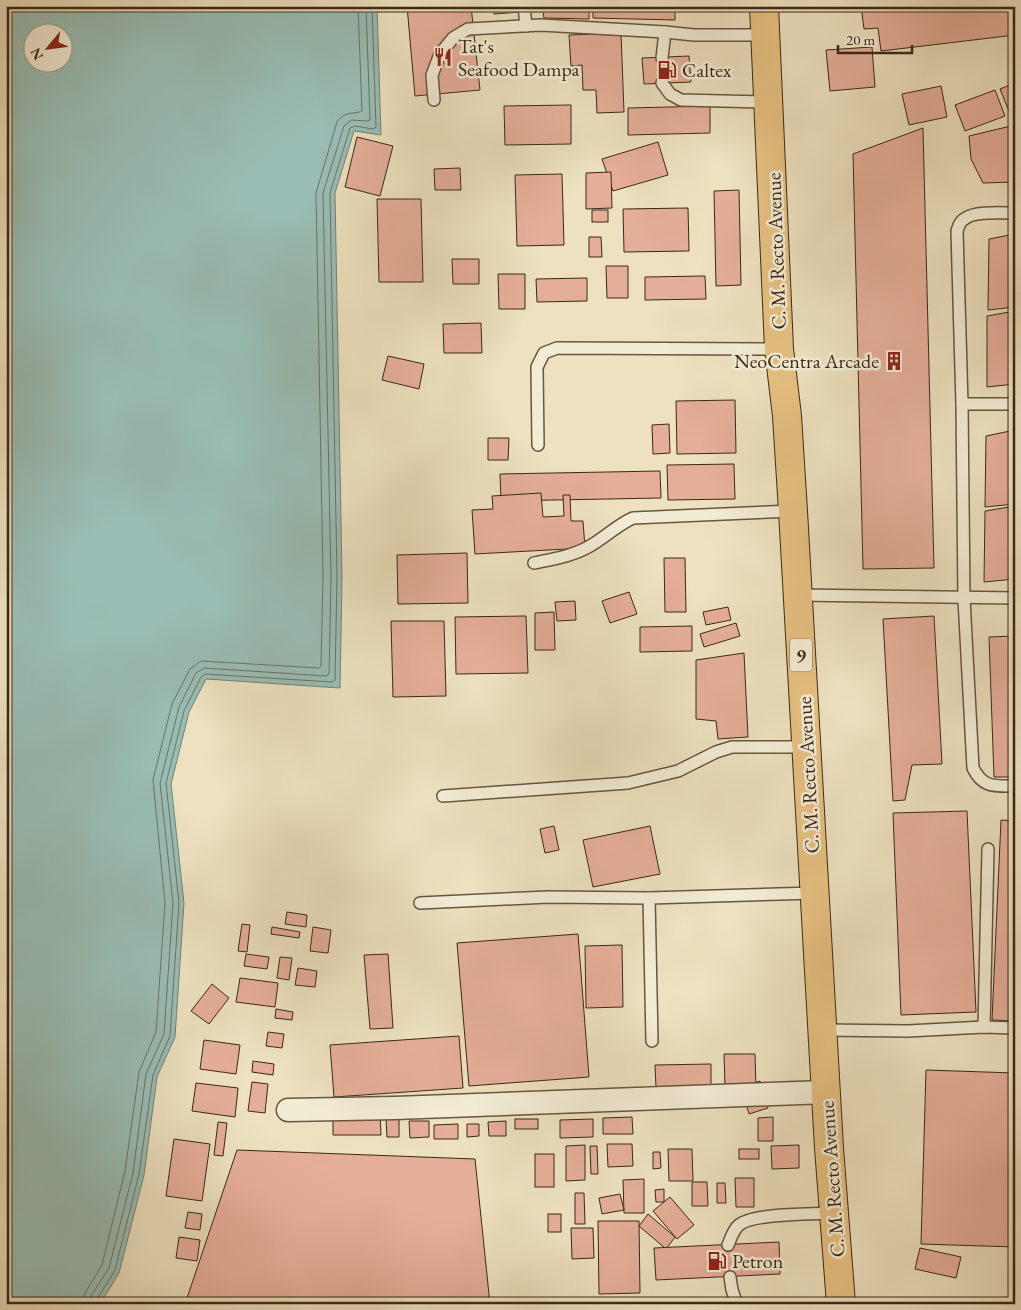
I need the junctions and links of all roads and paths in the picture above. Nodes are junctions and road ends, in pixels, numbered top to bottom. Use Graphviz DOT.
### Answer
graph roads {
  1 [pos="524,6"];
  2 [pos="764,6"];
  3 [pos="526,26"];
  4 [pos="665,32"];
  5 [pos="766,35"];
  6 [pos="662,58"];
  7 [pos="662,84"];
  8 [pos="434,100"];
  9 [pos="770,102"];
  10 [pos="1015,213"];
  11 [pos="780,349"];
  12 [pos="962,404"];
  13 [pos="1015,404"];
  14 [pos="538,445"];
  15 [pos="793,511"];
  16 [pos="534,563"];
  17 [pos="798,596"];
  18 [pos="1015,598"];
  19 [pos="964,599"];
  20 [pos="806,747"];
  21 [pos="1015,786"];
  22 [pos="443,796"];
  23 [pos="988,849"];
  24 [pos="814,893"];
  25 [pos="649,898"];
  26 [pos="420,903"];
  27 [pos="984,1027"];
  28 [pos="1015,1028"];
  29 [pos="822,1030"];
  30 [pos="652,1041"];
  31 [pos="826,1092"];
  32 [pos="288,1110"];
  33 [pos="834,1213"];
  34 [pos="728,1245"];
  35 [pos="730,1277"];
  36 [pos="737,1304"];
  37 [pos="841,1304"];
  1 -- 3 [label="lane"];
  2 -- 5 [label="highway, C. M. Recto Avenue / 9"];
  3 -- 4 [label="lane"];
  3 -- 8 [label="lane"];
  4 -- 5 [label="lane"];
  4 -- 6 [label="lane"];
  5 -- 9 [label="highway, C. M. Recto Avenue / 9"];
  7 -- 9 [label="lane"];
  9 -- 11 [label="highway, C. M. Recto Avenue / 9"];
  10 -- 12 [label="lane"];
  11 -- 14 [label="lane"];
  11 -- 15 [label="highway, C. M. Recto Avenue / 9"];
  12 -- 13 [label="lane"];
  12 -- 19 [label="lane"];
  15 -- 16 [label="lane"];
  15 -- 17 [label="highway, C. M. Recto Avenue / 9"];
  17 -- 19 [label="lane"];
  17 -- 20 [label="highway, C. M. Recto Avenue / 9"];
  18 -- 19 [label="lane"];
  19 -- 21 [label="lane"];
  20 -- 22 [label="lane"];
  20 -- 24 [label="highway, C. M. Recto Avenue / 9"];
  23 -- 27 [label="lane"];
  24 -- 25 [label="lane"];
  24 -- 29 [label="highway, C. M. Recto Avenue / 9"];
  25 -- 26 [label="lane"];
  25 -- 30 [label="lane"];
  27 -- 28 [label="lane"];
  27 -- 29 [label="lane"];
  29 -- 31 [label="highway, C. M. Recto Avenue / 9"];
  31 -- 32 [label="street"];
  31 -- 33 [label="highway, C. M. Recto Avenue / 9"];
  33 -- 34 [label="lane"];
  33 -- 37 [label="highway, C. M. Recto Avenue / 9"];
  35 -- 36 [label="lane"];
}
